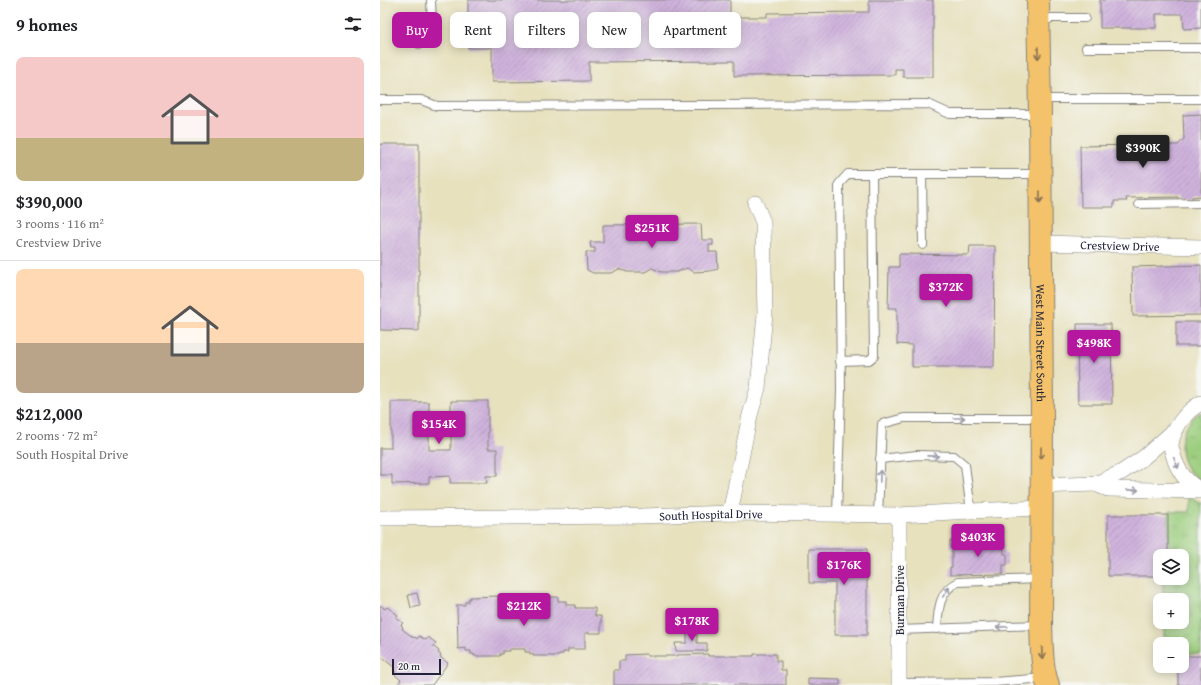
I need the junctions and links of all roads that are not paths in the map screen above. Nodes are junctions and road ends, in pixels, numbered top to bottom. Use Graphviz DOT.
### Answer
graph roads {
  1 [pos="431,0"];
  2 [pos="1038,0"];
  3 [pos="431,12"];
  4 [pos="1085,18"];
  5 [pos="1038,24"];
  6 [pos="1086,48"];
  7 [pos="1201,48"];
  8 [pos="1201,99"];
  9 [pos="380,100"];
  10 [pos="1040,107"];
  11 [pos="872,174"];
  12 [pos="922,174"];
  13 [pos="1040,174"];
  14 [pos="755,203"];
  15 [pos="1139,204"];
  16 [pos="1201,204"];
  17 [pos="1040,243"];
  18 [pos="923,245"];
  19 [pos="1201,247"];
  20 [pos="840,361"];
  21 [pos="1201,403"];
  22 [pos="1042,418"];
  23 [pos="1177,428"];
  24 [pos="880,459"];
  25 [pos="1095,484"];
  26 [pos="1041,486"];
  27 [pos="1201,490"];
  28 [pos="1042,508"];
  29 [pos="971,511"];
  30 [pos="730,513"];
  31 [pos="837,514"];
  32 [pos="878,515"];
  33 [pos="899,515"];
  34 [pos="380,518"];
  35 [pos="1041,578"];
  36 [pos="1041,625"];
  37 [pos="937,629"];
  38 [pos="899,630"];
  39 [pos="1047,681"];
  40 [pos="899,684"];
  41 [pos="929,684"];
  1 -- 3 [label="lane"];
  2 -- 5 [label="main road, West Main Street South"];
  4 -- 5 [label="lane"];
  5 -- 10 [label="main road, West Main Street South, one-way"];
  6 -- 7 [label="lane"];
  8 -- 10 [label="lane"];
  9 -- 10 [label="lane"];
  10 -- 13 [label="main road, West Main Street South"];
  11 -- 12 [label="lane"];
  11 -- 20 [label="lane"];
  11 -- 20 [label="lane"];
  12 -- 13 [label="lane"];
  12 -- 18 [label="lane"];
  13 -- 17 [label="main road, West Main Street South, one-way"];
  14 -- 30 [label="street"];
  15 -- 16 [label="lane"];
  17 -- 19 [label="street, Crestview Drive"];
  17 -- 22 [label="main road, West Main Street South"];
  20 -- 31 [label="lane"];
  21 -- 23 [label="street"];
  24 -- 22 [label="lane, one-way"];
  22 -- 26 [label="main road, West Main Street South, one-way"];
  23 -- 25 [label="street"];
  23 -- 27 [label="street, one-way"];
  24 -- 29 [label="lane, one-way"];
  32 -- 24 [label="lane, one-way"];
  25 -- 26 [label="street"];
  25 -- 27 [label="street, one-way"];
  26 -- 28 [label="main road, West Main Street South"];
  28 -- 29 [label="street, South Hospital Drive"];
  28 -- 35 [label="main road, West Main Street South"];
  29 -- 33 [label="street, South Hospital Drive"];
  30 -- 31 [label="street, South Hospital Drive"];
  30 -- 34 [label="street, South Hospital Drive"];
  31 -- 32 [label="street, South Hospital Drive"];
  32 -- 33 [label="street, South Hospital Drive"];
  33 -- 38 [label="street, Burman Drive"];
  35 -- 36 [label="main road, West Main Street South"];
  37 -- 35 [label="lane, one-way"];
  36 -- 37 [label="lane, one-way"];
  36 -- 39 [label="main road, West Main Street South, one-way"];
  37 -- 38 [label="lane"];
  38 -- 40 [label="street, Burman Drive"];
  39 -- 41 [label="lane"];
  40 -- 41 [label="lane"];
}
